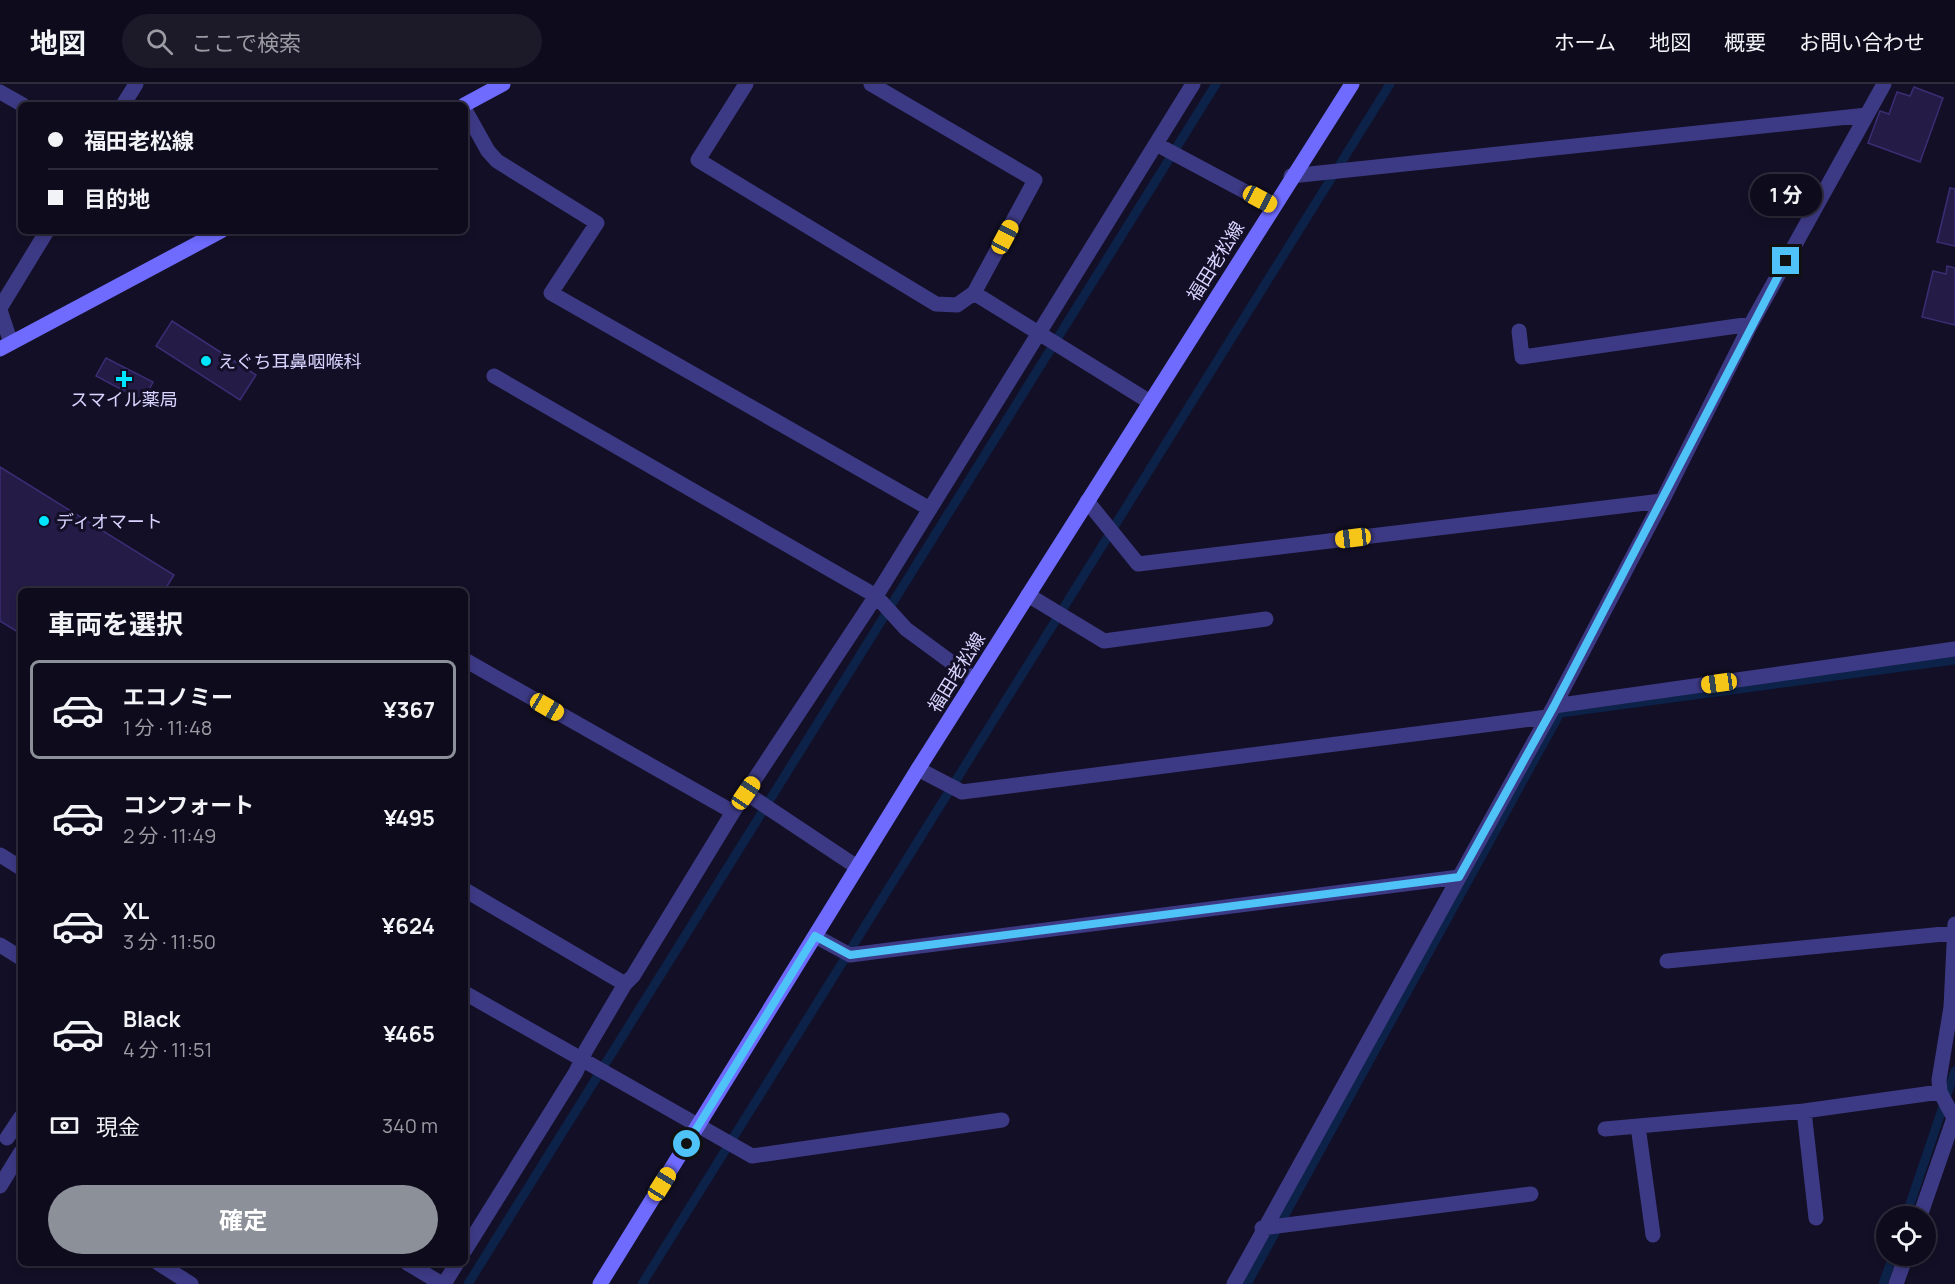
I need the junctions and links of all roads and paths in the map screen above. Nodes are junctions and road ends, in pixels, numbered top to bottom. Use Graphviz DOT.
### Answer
graph roads {
  1 [pos="136,84"];
  2 [pos="503,84"];
  3 [pos="746,84"];
  4 [pos="871,84"];
  5 [pos="1193,84"];
  6 [pos="1352,84"];
  7 [pos="1884,84"];
  8 [pos="0,92"];
  9 [pos="18,102"];
  10 [pos="125,102"];
  11 [pos="468,103"];
  12 [pos="468,115"];
  13 [pos="1867,115"];
  14 [pos="1159,146"];
  15 [pos="1291,176"];
  16 [pos="1272,206"];
  17 [pos="44,234"];
  18 [pos="211,234"];
  19 [pos="974,293"];
  20 [pos="0,309"];
  21 [pos="1751,324"];
  22 [pos="1519,331"];
  23 [pos="1042,335"];
  24 [pos="5,346"];
  25 [pos="494,376"];
  26 [pos="1150,402"];
  27 [pos="1087,501"];
  28 [pos="1662,501"];
  29 [pos="930,509"];
  30 [pos="1028,595"];
  31 [pos="879,598"];
  32 [pos="1266,620"];
  33 [pos="1955,649"];
  34 [pos="468,662"];
  35 [pos="974,679"];
  36 [pos="1551,712"];
  37 [pos="918,769"];
  38 [pos="750,795"];
  39 [pos="733,812"];
  40 [pos="0,855"];
  41 [pos="18,866"];
  42 [pos="857,867"];
  43 [pos="1459,877"];
  44 [pos="468,892"];
  45 [pos="1954,928"];
  46 [pos="815,936"];
  47 [pos="0,945"];
  48 [pos="18,956"];
  49 [pos="1667,961"];
  50 [pos="625,984"];
  51 [pos="468,995"];
  52 [pos="588,1064"];
  53 [pos="1943,1097"];
  54 [pos="1804,1111"];
  55 [pos="18,1120"];
  56 [pos="1002,1120"];
  57 [pos="700,1125"];
  58 [pos="1638,1126"];
  59 [pos="1605,1129"];
  60 [pos="4,1136"];
  61 [pos="18,1144"];
  62 [pos="15,1174"];
  63 [pos="0,1186"];
  64 [pos="1531,1194"];
  65 [pos="1923,1206"];
  66 [pos="1816,1218"];
  67 [pos="1274,1226"];
  68 [pos="1653,1235"];
  69 [pos="468,1245"];
  70 [pos="163,1266"];
  71 [pos="411,1266"];
  72 [pos="455,1266"];
  73 [pos="1902,1266"];
  74 [pos="191,1284"];
  75 [pos="443,1284"];
  76 [pos="600,1284"];
  77 [pos="1234,1284"];
  78 [pos="1896,1284"];
  1 -- 10 [label="street"];
  2 -- 11 [label="main road"];
  3 -- 19 [label="street"];
  4 -- 19 [label="street"];
  5 -- 14 [label="street"];
  6 -- 15 [label="main road, 福田老松線"];
  7 -- 13 [label="street"];
  8 -- 9 [label="street"];
  12 -- 29 [label="street"];
  13 -- 15 [label="street"];
  13 -- 21 [label="street"];
  14 -- 16 [label="street"];
  14 -- 23 [label="street"];
  15 -- 16 [label="main road, 福田老松線"];
  16 -- 26 [label="main road, 福田老松線"];
  17 -- 20 [label="street"];
  18 -- 24 [label="main road"];
  19 -- 23 [label="street"];
  20 -- 24 [label="street"];
  21 -- 22 [label="street"];
  21 -- 28 [label="street"];
  23 -- 26 [label="street"];
  23 -- 29 [label="street"];
  25 -- 31 [label="street"];
  26 -- 27 [label="main road, 福田老松線"];
  27 -- 28 [label="street"];
  27 -- 30 [label="main road, 福田老松線"];
  28 -- 36 [label="street"];
  29 -- 31 [label="street"];
  30 -- 32 [label="street"];
  30 -- 35 [label="main road, 福田老松線"];
  31 -- 35 [label="street"];
  31 -- 38 [label="street"];
  33 -- 36 [label="street"];
  34 -- 39 [label="street"];
  35 -- 37 [label="main road, 福田老松線"];
  36 -- 37 [label="street"];
  36 -- 43 [label="street"];
  37 -- 42 [label="main road, 福田老松線"];
  38 -- 39 [label="street"];
  38 -- 42 [label="street"];
  39 -- 50 [label="street"];
  40 -- 41 [label="street"];
  42 -- 46 [label="main road, 福田老松線"];
  43 -- 46 [label="street"];
  43 -- 67 [label="street"];
  44 -- 50 [label="street"];
  45 -- 49 [label="street"];
  45 -- 53 [label="street"];
  46 -- 57 [label="main road, 福田老松線"];
  47 -- 48 [label="street"];
  50 -- 52 [label="street"];
  51 -- 52 [label="street"];
  52 -- 57 [label="street"];
  52 -- 69 [label="street"];
  53 -- 54 [label="street"];
  53 -- 65 [label="street"];
  54 -- 58 [label="street"];
  54 -- 66 [label="street"];
  55 -- 60 [label="street"];
  56 -- 57 [label="street"];
  57 -- 76 [label="main road, 福田老松線"];
  58 -- 59 [label="street"];
  58 -- 68 [label="street"];
  60 -- 61 [label="street"];
  62 -- 63 [label="street"];
  64 -- 67 [label="street"];
  67 -- 77 [label="street"];
  70 -- 74 [label="street"];
  71 -- 75 [label="street"];
  72 -- 75 [label="street"];
  73 -- 78 [label="street"];
}
